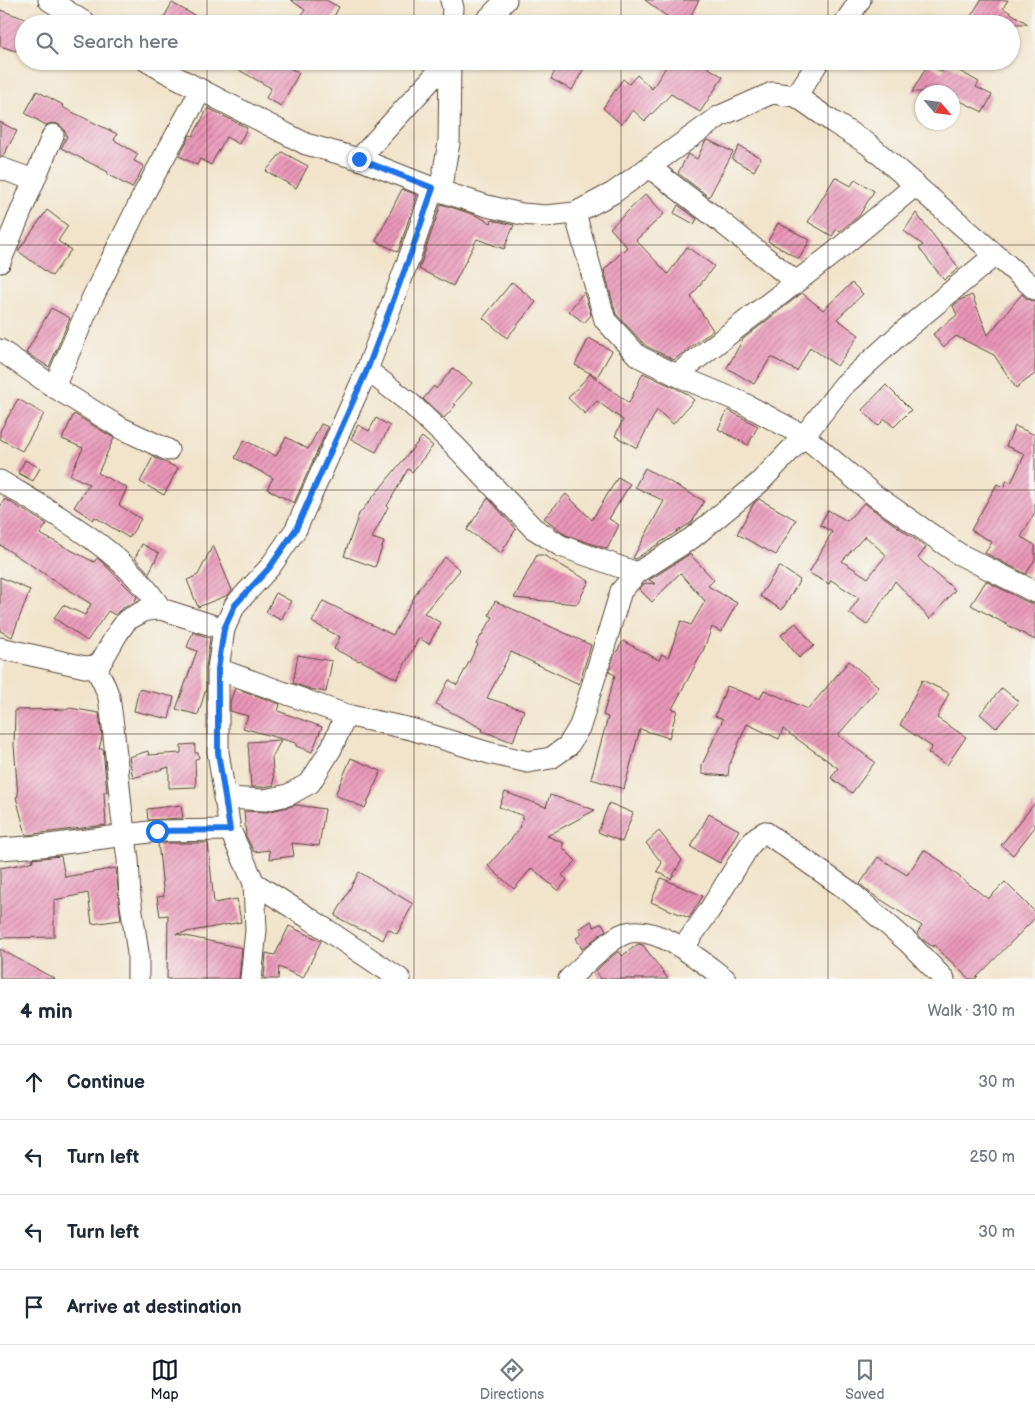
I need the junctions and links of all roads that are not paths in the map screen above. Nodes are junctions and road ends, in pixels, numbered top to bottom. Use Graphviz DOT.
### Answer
graph roads {
  1 [pos="49,0"];
  2 [pos="451,0"];
  3 [pos="506,0"];
  4 [pos="860,0"];
  5 [pos="73,15"];
  6 [pos="453,15"];
  7 [pos="492,15"];
  8 [pos="850,15"];
  9 [pos="164,70"];
  10 [pos="441,70"];
  11 [pos="449,70"];
  12 [pos="813,70"];
  13 [pos="201,90"];
  14 [pos="796,96"];
  15 [pos="53,135"];
  16 [pos="359,159"];
  17 [pos="649,167"];
  18 [pos="0,168"];
  19 [pos="34,180"];
  20 [pos="916,185"];
  21 [pos="437,189"];
  22 [pos="575,213"];
  23 [pos="995,255"];
  24 [pos="0,262"];
  25 [pos="796,282"];
  26 [pos="1035,289"];
  27 [pos="0,350"];
  28 [pos="367,370"];
  29 [pos="676,375"];
  30 [pos="54,387"];
  31 [pos="804,436"];
  32 [pos="168,450"];
  33 [pos="0,480"];
  34 [pos="637,572"];
  35 [pos="1035,592"];
  36 [pos="161,609"];
  37 [pos="224,629"];
  38 [pos="1,652"];
  39 [pos="95,666"];
  40 [pos="218,669"];
  41 [pos="346,715"];
  42 [pos="224,798"];
  43 [pos="230,830"];
  44 [pos="126,835"];
  45 [pos="0,849"];
  46 [pos="254,883"];
  47 [pos="683,948"];
  48 [pos="138,979"];
  49 [pos="251,979"];
  50 [pos="400,979"];
  51 [pos="569,979"];
  52 [pos="725,979"];
  53 [pos="944,979"];
  1 -- 5 [label="street"];
  2 -- 6 [label="street"];
  3 -- 7 [label="street"];
  4 -- 8 [label="street"];
  9 -- 13 [label="street"];
  10 -- 16 [label="street"];
  11 -- 21 [label="street"];
  12 -- 14 [label="street"];
  13 -- 16 [label="street"];
  13 -- 30 [label="street"];
  14 -- 17 [label="street"];
  14 -- 20 [label="street"];
  15 -- 19 [label="street"];
  16 -- 21 [label="street"];
  17 -- 22 [label="street"];
  17 -- 25 [label="street"];
  18 -- 19 [label="street"];
  19 -- 24 [label="street"];
  20 -- 23 [label="street"];
  20 -- 25 [label="street"];
  21 -- 22 [label="street"];
  21 -- 28 [label="street"];
  22 -- 29 [label="street"];
  23 -- 26 [label="street"];
  23 -- 31 [label="street"];
  25 -- 29 [label="street"];
  27 -- 30 [label="street"];
  28 -- 34 [label="street"];
  28 -- 37 [label="street"];
  29 -- 31 [label="street"];
  30 -- 32 [label="street"];
  31 -- 34 [label="street"];
  31 -- 35 [label="street"];
  33 -- 36 [label="street"];
  34 -- 41 [label="street"];
  36 -- 37 [label="street"];
  36 -- 39 [label="street"];
  37 -- 40 [label="street"];
  38 -- 39 [label="street"];
  39 -- 44 [label="street"];
  40 -- 41 [label="street"];
  40 -- 42 [label="street"];
  41 -- 42 [label="street"];
  42 -- 43 [label="street"];
  43 -- 44 [label="street"];
  43 -- 46 [label="street"];
  44 -- 45 [label="street"];
  44 -- 48 [label="street"];
  46 -- 49 [label="street"];
  46 -- 50 [label="street"];
  47 -- 51 [label="street"];
  47 -- 52 [label="street"];
  47 -- 53 [label="street"];
}
